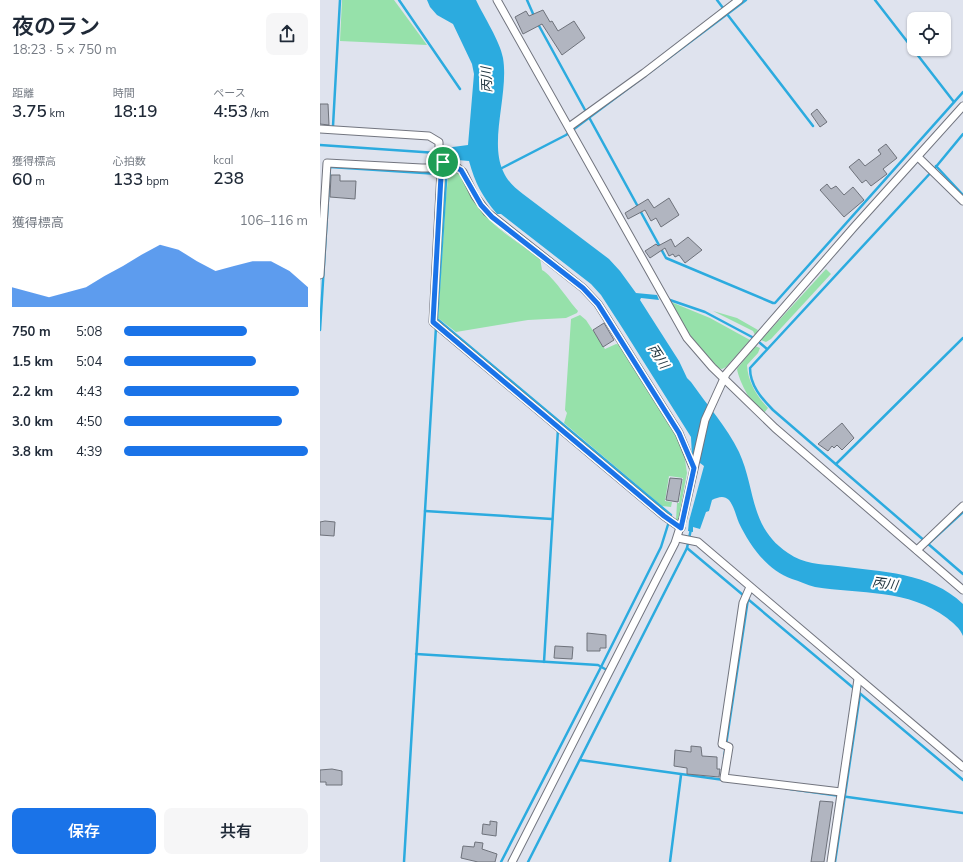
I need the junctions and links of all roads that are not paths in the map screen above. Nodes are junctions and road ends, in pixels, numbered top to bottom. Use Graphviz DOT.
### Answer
graph roads {
  1 [pos="497,0"];
  2 [pos="739,0"];
  3 [pos="963,106"];
  4 [pos="320,129"];
  5 [pos="571,130"];
  6 [pos="918,157"];
  7 [pos="442,163"];
  8 [pos="325,165"];
  9 [pos="963,202"];
  10 [pos="320,275"];
  11 [pos="723,381"];
  12 [pos="694,464"];
  13 [pos="963,506"];
  14 [pos="681,528"];
  15 [pos="678,538"];
  16 [pos="919,548"];
  17 [pos="963,590"];
  18 [pos="747,593"];
  19 [pos="857,683"];
  20 [pos="963,767"];
  21 [pos="840,795"];
  22 [pos="512,862"];
  23 [pos="831,862"];
  1 -- 5 [label="street"];
  2 -- 5 [label="street"];
  3 -- 6 [label="street"];
  4 -- 7 [label="street"];
  5 -- 11 [label="street"];
  6 -- 9 [label="street"];
  6 -- 11 [label="street"];
  7 -- 8 [label="street"];
  7 -- 12 [label="street"];
  7 -- 14 [label="street"];
  8 -- 10 [label="street"];
  11 -- 12 [label="street"];
  11 -- 16 [label="street"];
  12 -- 14 [label="street"];
  13 -- 16 [label="street"];
  14 -- 15 [label="street"];
  15 -- 18 [label="street"];
  15 -- 22 [label="street"];
  16 -- 17 [label="street"];
  18 -- 19 [label="street"];
  18 -- 21 [label="street"];
  19 -- 20 [label="street"];
  19 -- 21 [label="street"];
  21 -- 23 [label="street"];
}
